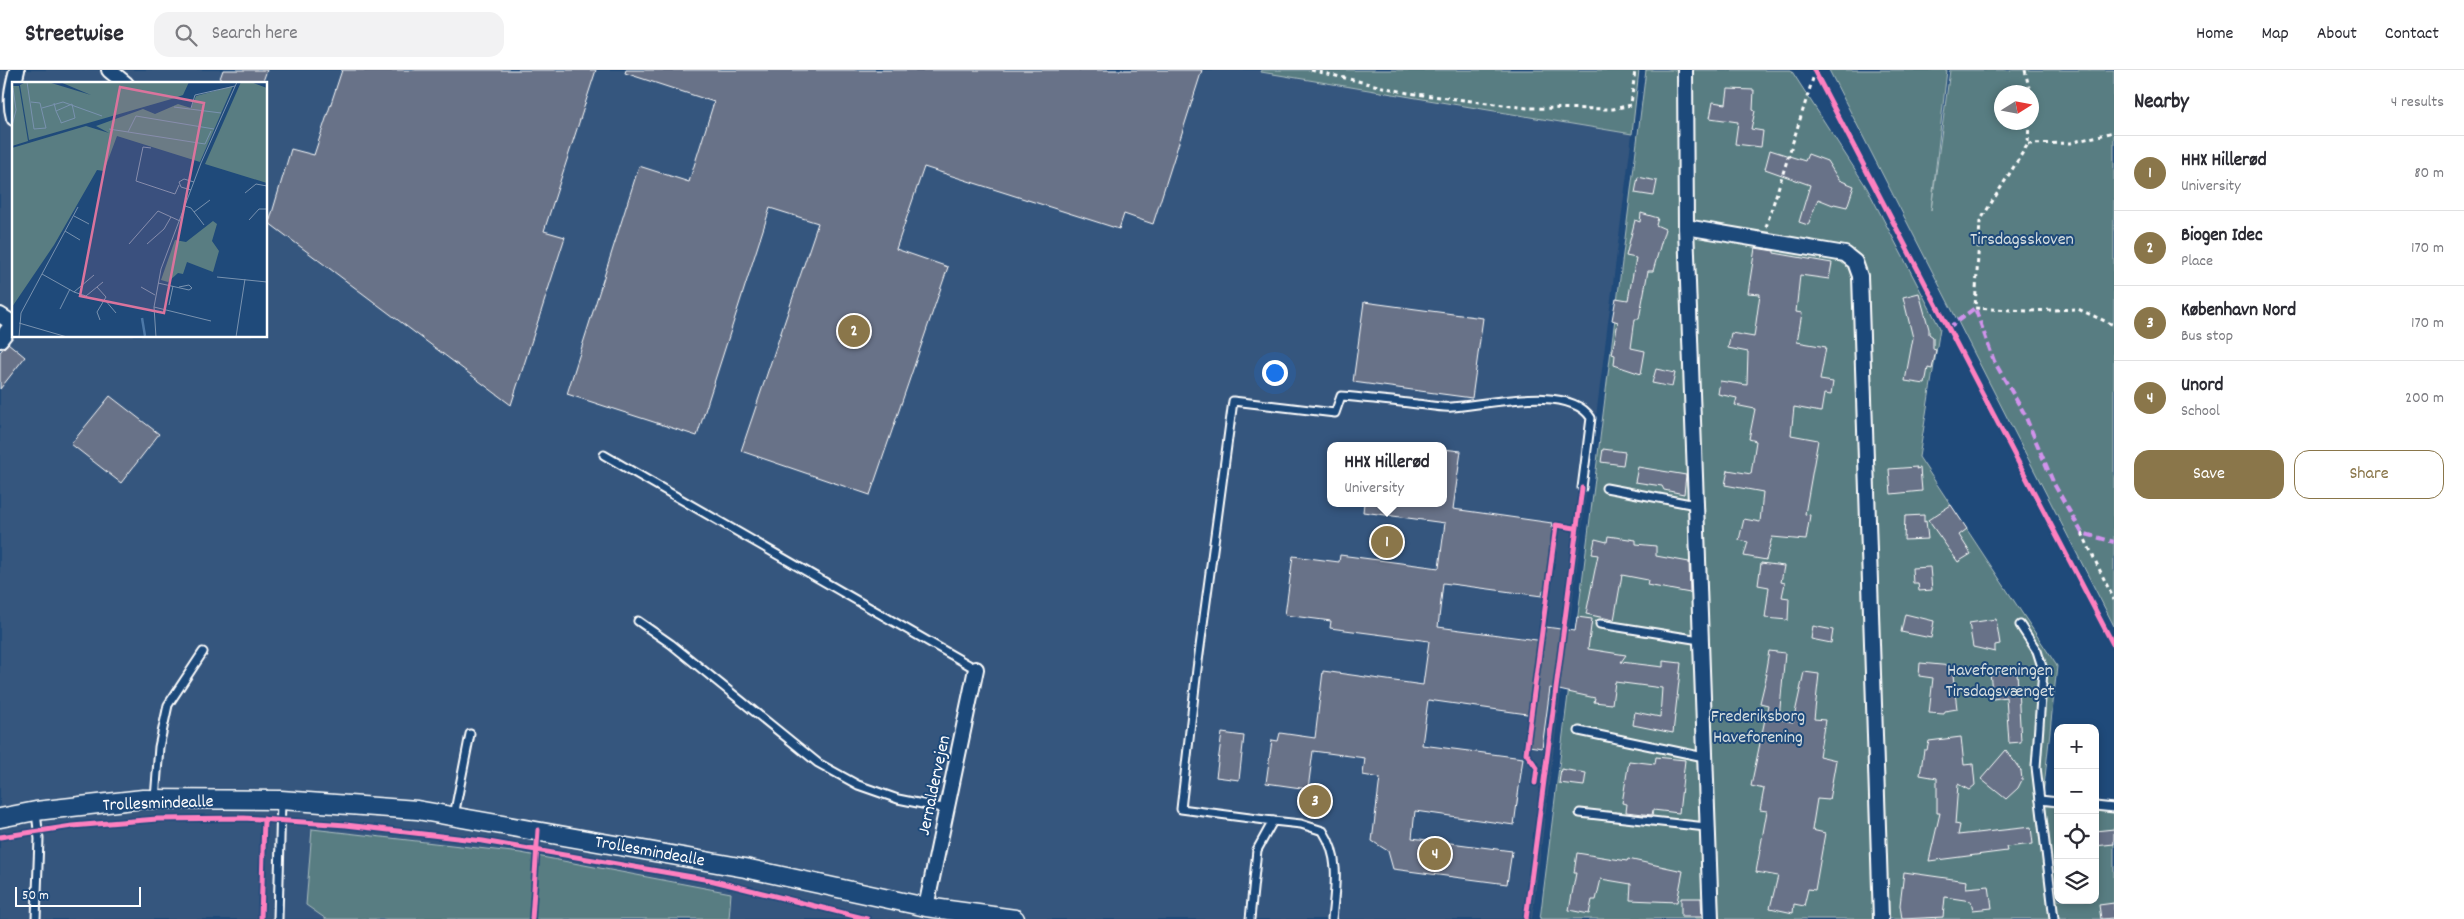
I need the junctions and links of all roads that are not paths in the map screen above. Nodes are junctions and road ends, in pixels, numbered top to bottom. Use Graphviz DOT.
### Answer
graph roads {
  1 [pos="109,70"];
  2 [pos="1685,70"];
  3 [pos="124,82"];
  4 [pos="12,90"];
  5 [pos="12,113"];
  6 [pos="1686,227"];
  7 [pos="0,315"];
  8 [pos="12,323"];
  9 [pos="12,326"];
  10 [pos="0,340"];
  11 [pos="604,454"];
  12 [pos="1582,488"];
  13 [pos="1606,488"];
  14 [pos="1696,505"];
  15 [pos="638,622"];
  16 [pos="1600,624"];
  17 [pos="2020,625"];
  18 [pos="1700,640"];
  19 [pos="203,652"];
  20 [pos="976,669"];
  21 [pos="1579,731"];
  22 [pos="470,734"];
  23 [pos="1704,758"];
  24 [pos="155,799"];
  25 [pos="282,800"];
  26 [pos="2040,800"];
  27 [pos="2054,802"];
  28 [pos="2099,806"];
  29 [pos="2114,808"];
  30 [pos="947,809"];
  31 [pos="36,811"];
  32 [pos="1580,813"];
  33 [pos="454,816"];
  34 [pos="0,818"];
  35 [pos="1273,821"];
  36 [pos="1706,827"];
  37 [pos="926,908"];
  38 [pos="36,919"];
  39 [pos="278,919"];
  40 [pos="1015,919"];
  41 [pos="1250,919"];
  42 [pos="1332,919"];
  43 [pos="1711,919"];
  44 [pos="1881,919"];
  45 [pos="2054,919"];
  1 -- 3 [label="street"];
  2 -- 6 [label="street"];
  4 -- 5 [label="street"];
  6 -- 14 [label="street"];
  6 -- 44 [label="street"];
  7 -- 8 [label="street"];
  9 -- 10 [label="street"];
  11 -- 20 [label="lane"];
  12 -- 35 [label="lane"];
  13 -- 14 [label="lane"];
  14 -- 18 [label="street"];
  15 -- 30 [label="lane"];
  16 -- 18 [label="lane"];
  17 -- 26 [label="lane"];
  18 -- 23 [label="street"];
  19 -- 24 [label="lane"];
  20 -- 30 [label="street, Jernaldervejen"];
  21 -- 23 [label="lane"];
  22 -- 33 [label="lane"];
  23 -- 36 [label="street"];
  24 -- 25 [label="street, Trollesmindealle"];
  24 -- 31 [label="street, Trollesmindealle"];
  25 -- 33 [label="street, Trollesmindealle"];
  25 -- 39 [label="lane"];
  26 -- 27 [label="lane"];
  26 -- 45 [label="lane"];
  28 -- 29 [label="lane"];
  30 -- 37 [label="street, Jernaldervejen"];
  31 -- 34 [label="street, Trollesmindealle"];
  31 -- 38 [label="lane"];
  32 -- 36 [label="lane"];
  33 -- 37 [label="street, Trollesmindealle"];
  35 -- 41 [label="lane"];
  35 -- 42 [label="lane"];
  36 -- 43 [label="street"];
  37 -- 40 [label="street, Trollesmindealle"];
}
